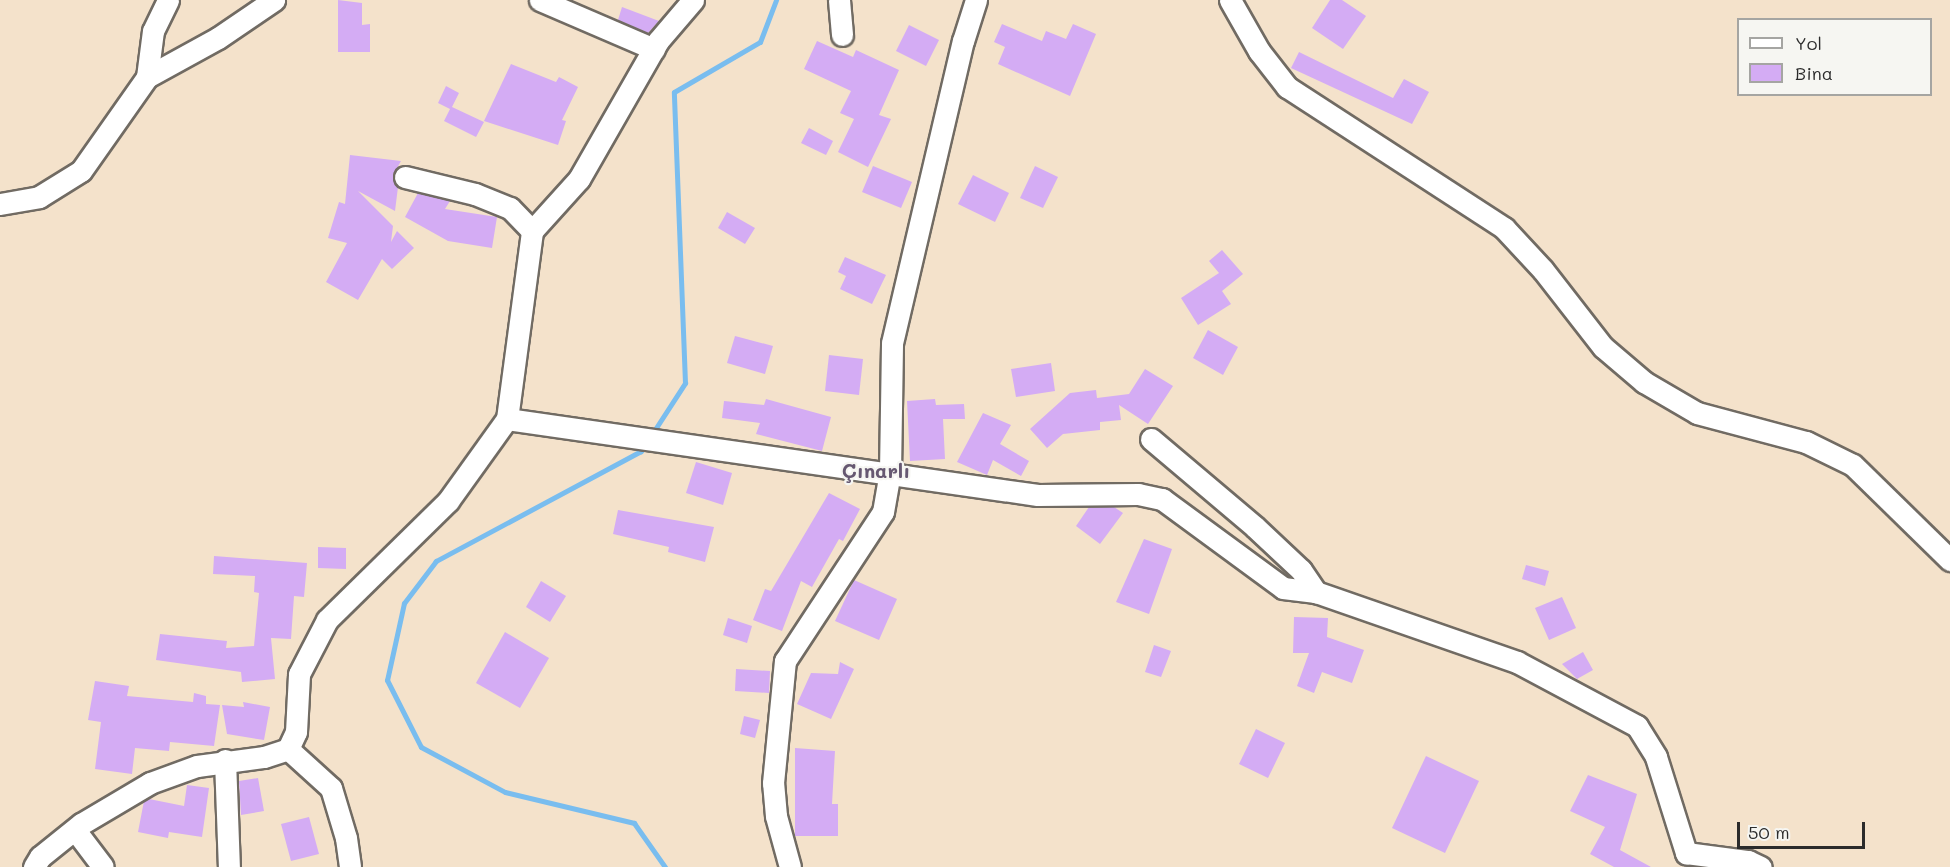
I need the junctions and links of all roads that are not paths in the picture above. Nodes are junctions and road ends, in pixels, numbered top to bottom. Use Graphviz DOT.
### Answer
graph roads {
  1 [pos="168,0"];
  2 [pos="274,0"];
  3 [pos="540,0"];
  4 [pos="693,0"];
  5 [pos="839,0"];
  6 [pos="976,0"];
  7 [pos="1230,0"];
  8 [pos="842,35"];
  9 [pos="654,49"];
  10 [pos="147,77"];
  11 [pos="405,177"];
  12 [pos="0,204"];
  13 [pos="532,231"];
  14 [pos="507,419"];
  15 [pos="1151,439"];
  16 [pos="890,472"];
  17 [pos="1950,560"];
  18 [pos="1316,592"];
  19 [pos="288,749"];
  20 [pos="225,760"];
  21 [pos="75,830"];
  22 [pos="34,867"];
  23 [pos="103,867"];
  24 [pos="229,867"];
  25 [pos="350,867"];
  26 [pos="790,867"];
  27 [pos="1761,867"];
  1 -- 10 [label="street"];
  2 -- 10 [label="street"];
  3 -- 9 [label="street"];
  4 -- 9 [label="street"];
  5 -- 8 [label="street"];
  6 -- 16 [label="street"];
  7 -- 17 [label="street"];
  9 -- 13 [label="street"];
  10 -- 12 [label="street"];
  11 -- 13 [label="street"];
  13 -- 14 [label="street"];
  14 -- 16 [label="street"];
  14 -- 19 [label="street"];
  15 -- 18 [label="street"];
  16 -- 18 [label="street"];
  16 -- 26 [label="street"];
  18 -- 27 [label="street"];
  19 -- 20 [label="street"];
  19 -- 25 [label="street"];
  20 -- 21 [label="street"];
  20 -- 24 [label="street"];
  21 -- 22 [label="street"];
  21 -- 23 [label="street"];
}
